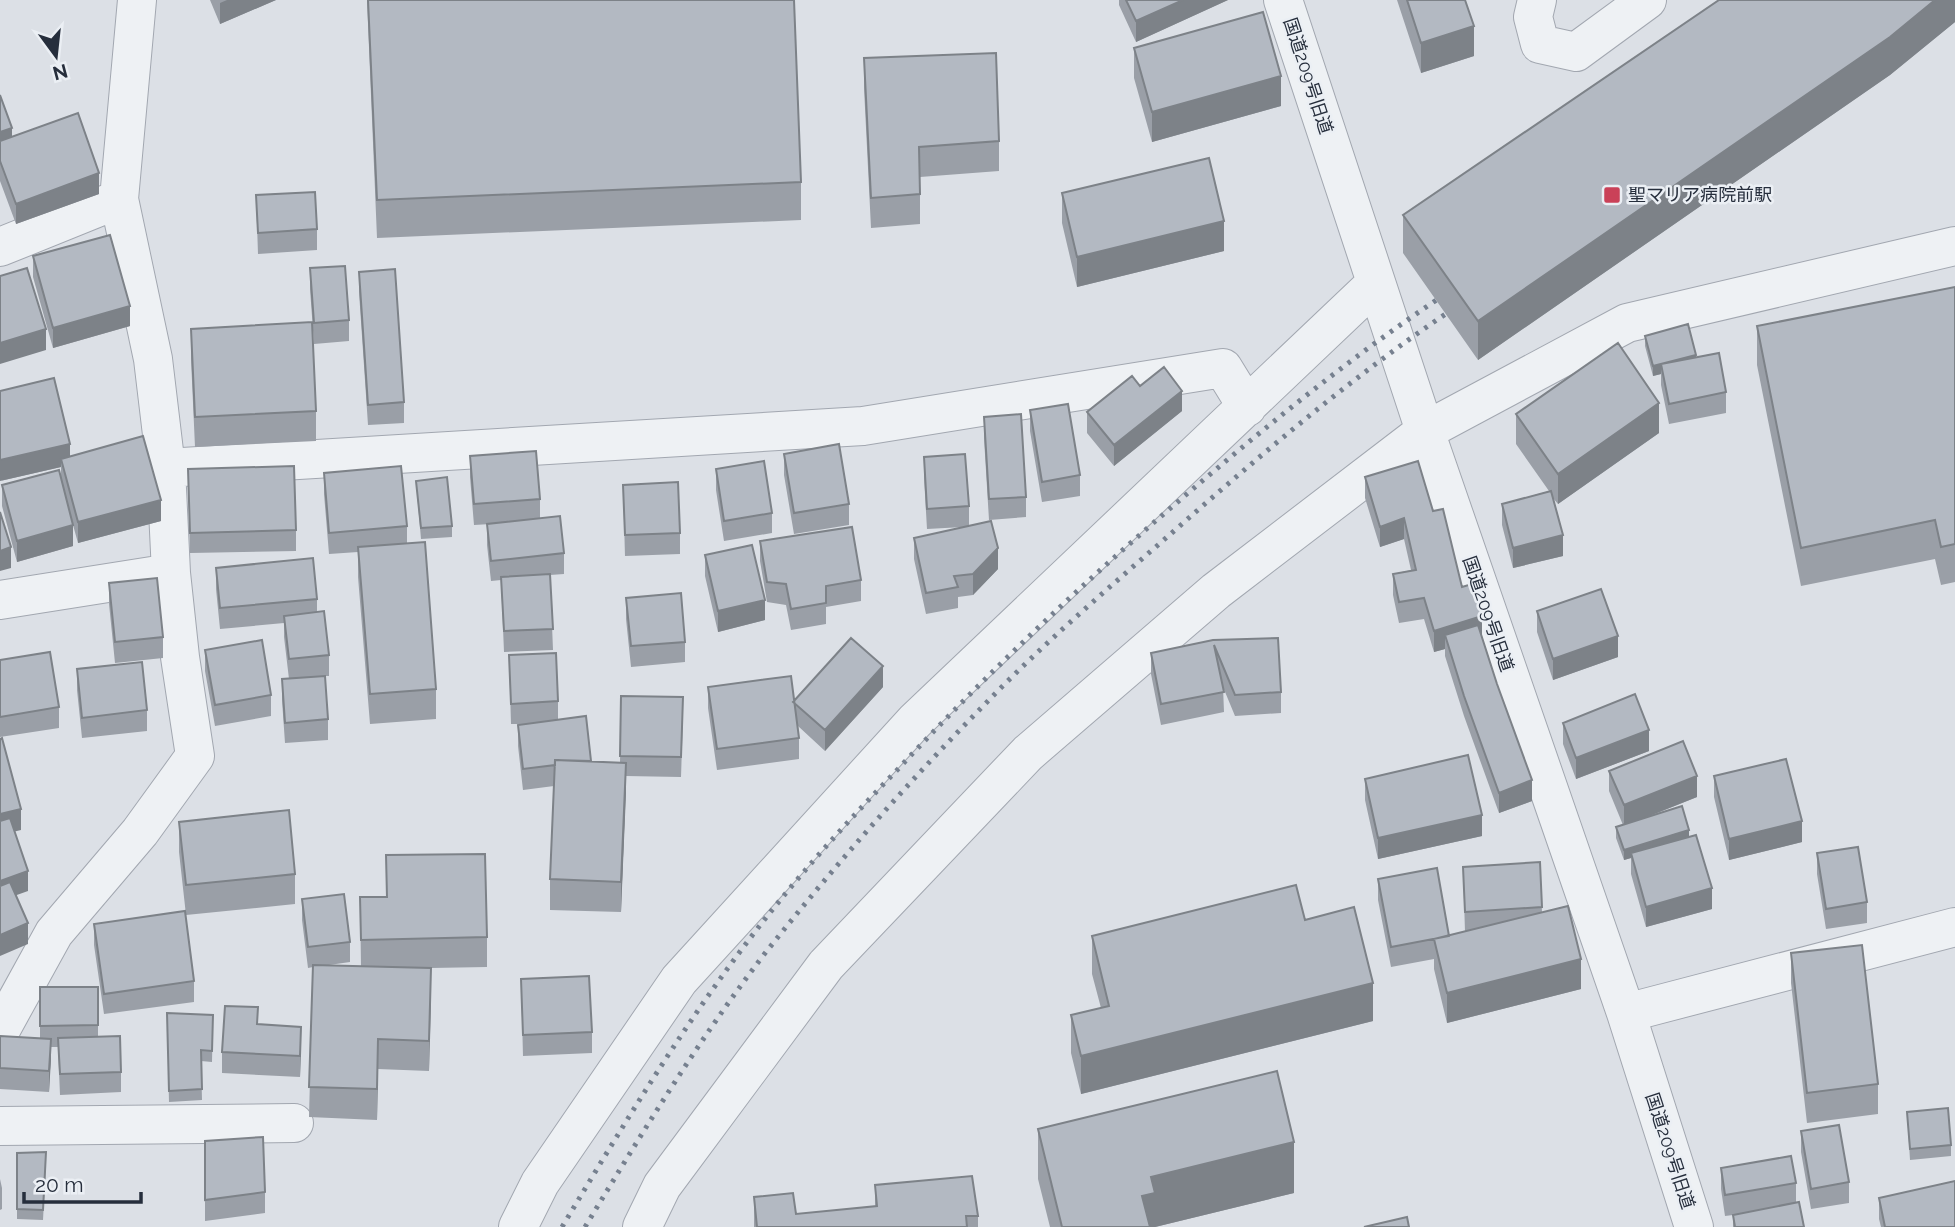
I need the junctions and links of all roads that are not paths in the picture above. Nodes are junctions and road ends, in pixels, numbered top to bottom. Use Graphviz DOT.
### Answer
graph roads {
  1 [pos="137,0"];
  2 [pos="1283,0"];
  3 [pos="1537,0"];
  4 [pos="1647,0"];
  5 [pos="119,199"];
  6 [pos="1955,246"];
  7 [pos="0,247"];
  8 [pos="1376,283"];
  9 [pos="1247,407"];
  10 [pos="1425,431"];
  11 [pos="166,468"];
  12 [pos="171,573"];
  13 [pos="0,600"];
  14 [pos="1955,927"];
  15 [pos="1626,1013"];
  16 [pos="0,1031"];
  17 [pos="294,1123"];
  18 [pos="0,1126"];
  19 [pos="518,1227"];
  20 [pos="642,1227"];
  21 [pos="1694,1227"];
  1 -- 5 [label="street"];
  2 -- 8 [label="street, 国道209号旧道"];
  3 -- 4 [label="street"];
  5 -- 7 [label="street"];
  5 -- 11 [label="street"];
  6 -- 10 [label="street"];
  8 -- 9 [label="street"];
  8 -- 10 [label="street, 国道209号旧道"];
  9 -- 11 [label="street"];
  9 -- 19 [label="street"];
  10 -- 15 [label="street, 国道209号旧道"];
  10 -- 20 [label="street"];
  11 -- 12 [label="street"];
  12 -- 13 [label="street"];
  12 -- 16 [label="street"];
  14 -- 15 [label="street"];
  15 -- 21 [label="street, 国道209号旧道"];
  17 -- 18 [label="street"];
}
